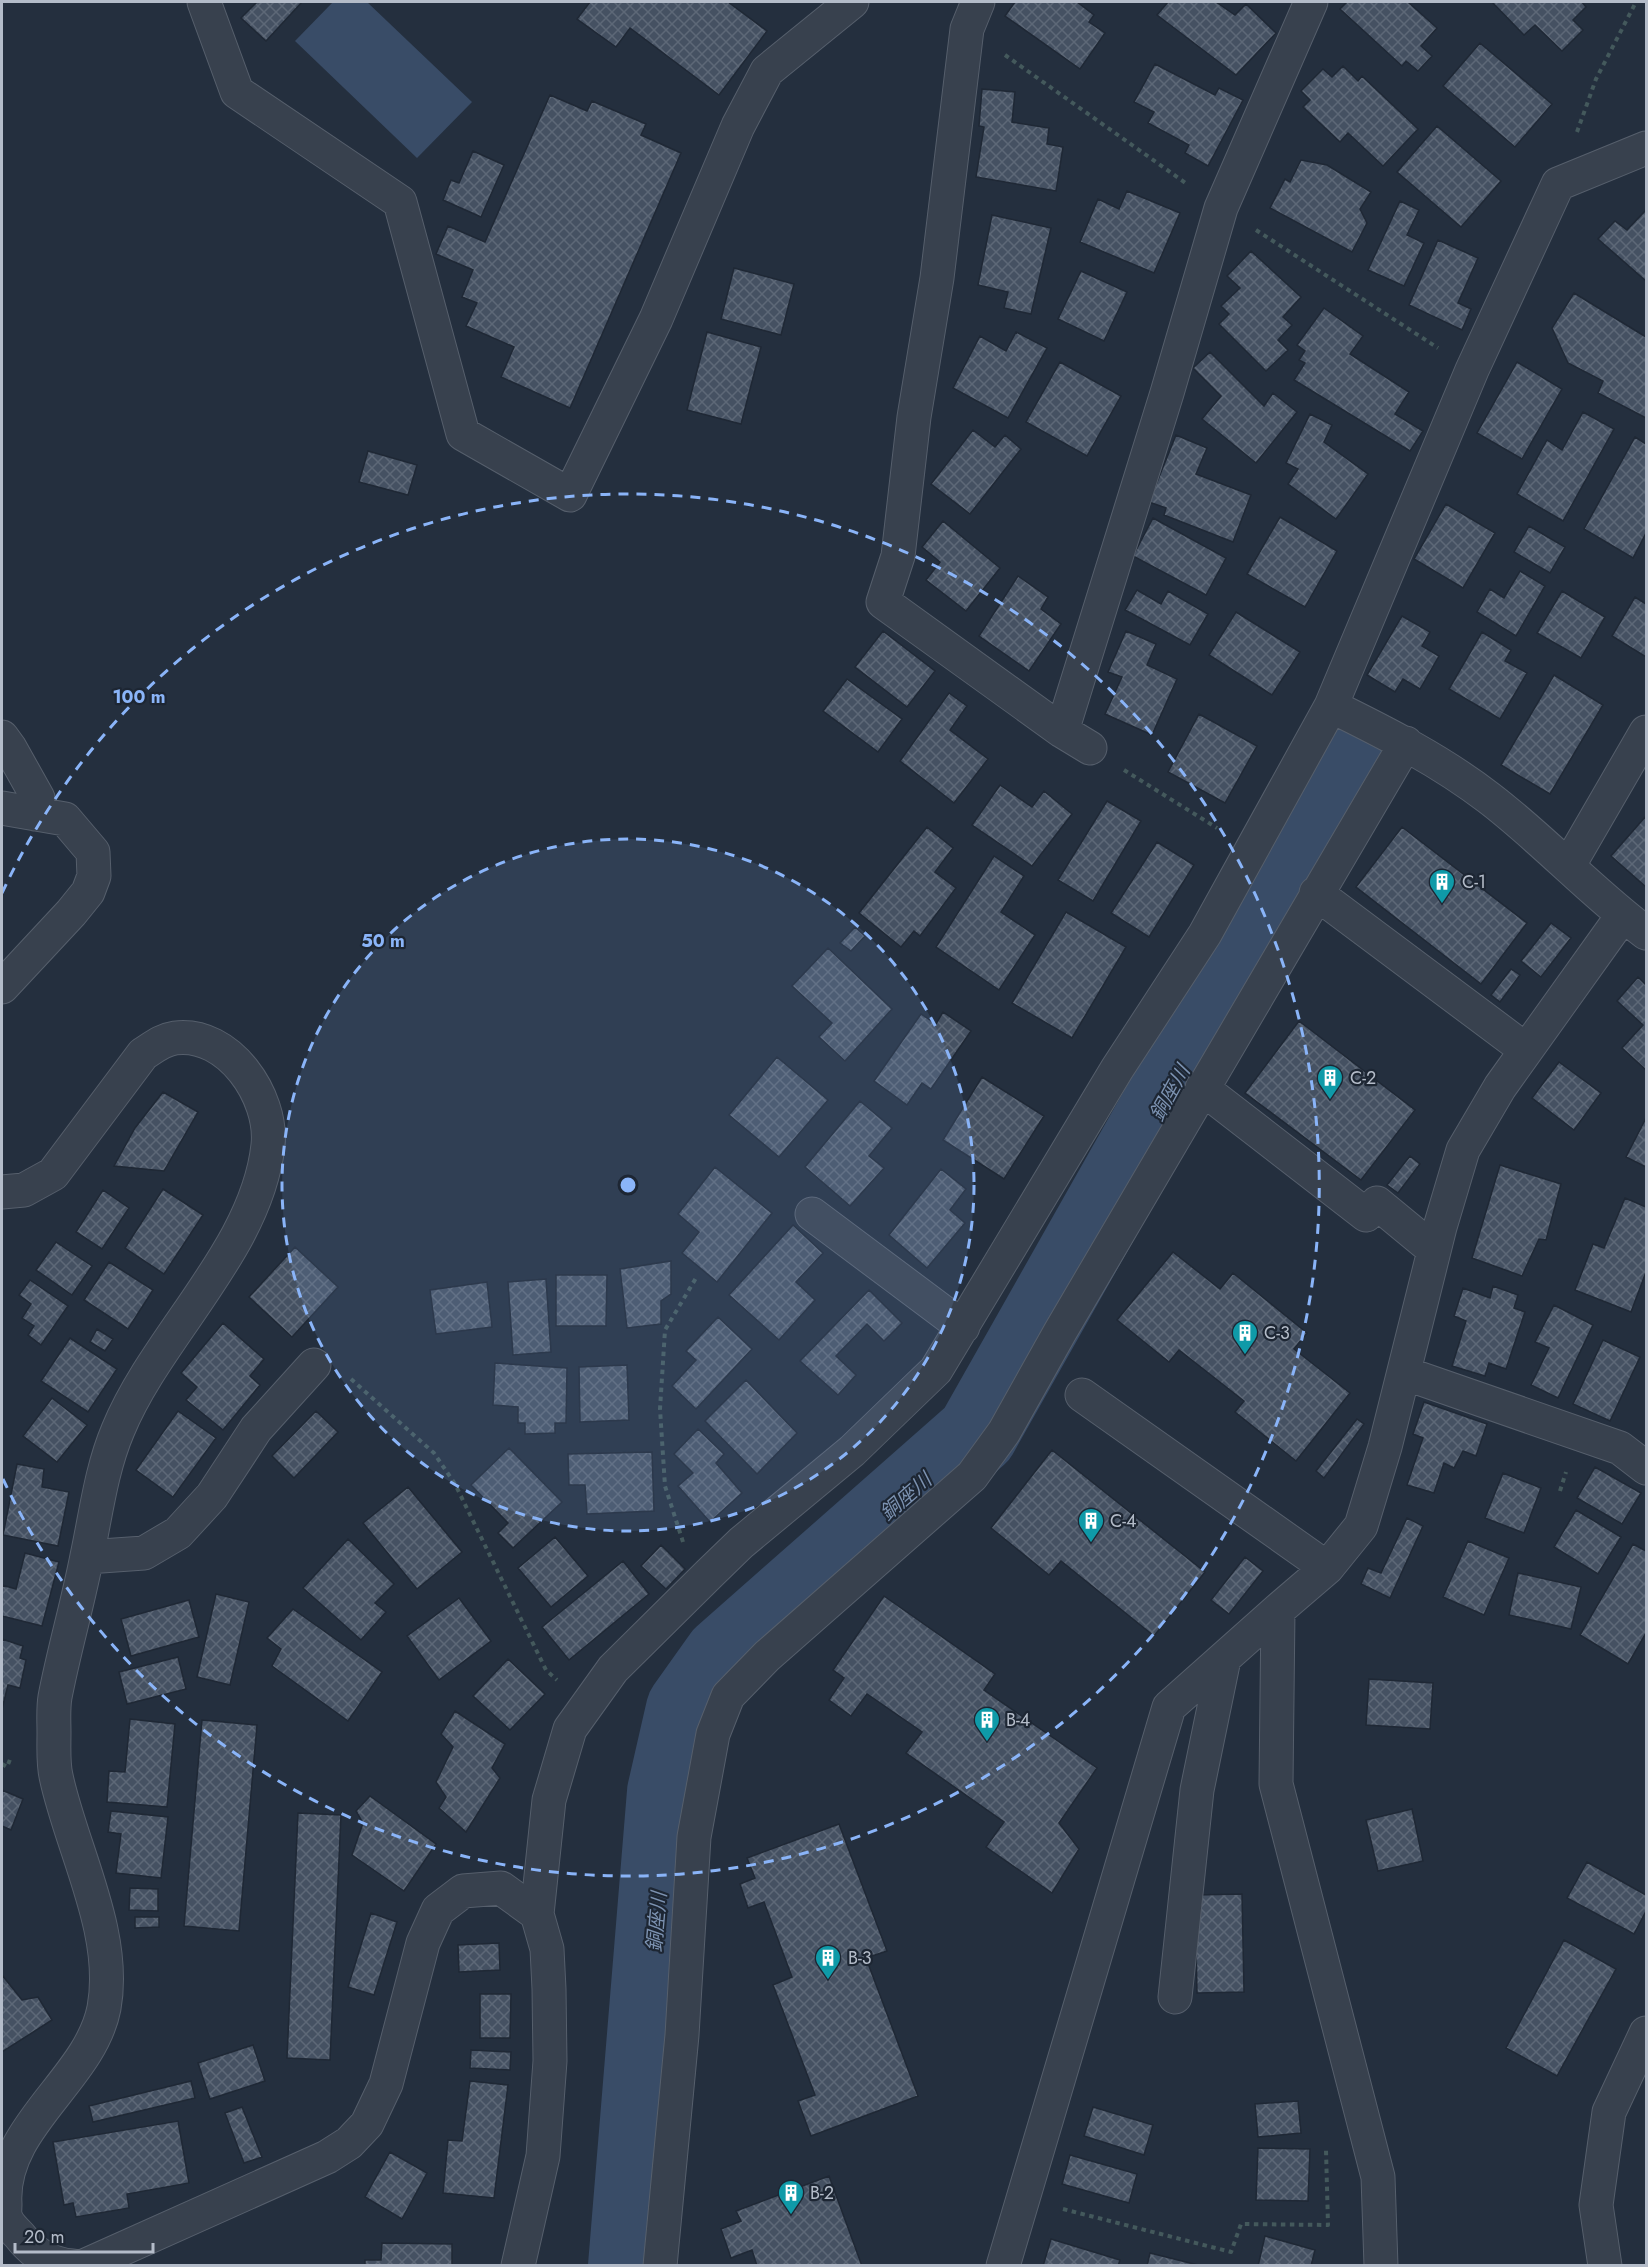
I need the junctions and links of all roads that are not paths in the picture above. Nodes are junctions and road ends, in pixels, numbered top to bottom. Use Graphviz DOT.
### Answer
graph roads {
  1 [pos="204,2"];
  2 [pos="852,2"];
  3 [pos="1311,2"];
  4 [pos="972,15"];
  5 [pos="1647,148"];
  6 [pos="1331,706"];
  7 [pos="1062,731"];
  8 [pos="1647,732"];
  9 [pos="2,737"];
  10 [pos="1406,743"];
  11 [pos="1090,748"];
  12 [pos="2,808"];
  13 [pos="35,814"];
  14 [pos="1569,865"];
  15 [pos="1316,893"];
  16 [pos="1635,924"];
  17 [pos="2,987"];
  18 [pos="1526,1050"];
  19 [pos="1202,1088"];
  20 [pos="2,1192"];
  21 [pos="813,1214"];
  22 [pos="1434,1251"];
  23 [pos="963,1327"];
  24 [pos="314,1365"];
  25 [pos="1404,1374"];
  26 [pos="1082,1395"];
  27 [pos="1647,1468"];
  28 [pos="87,1557"];
  29 [pos="1327,1568"];
  30 [pos="1278,1610"];
  31 [pos="1224,1659"];
  32 [pos="537,1914"];
  33 [pos="1175,1997"];
  34 [pos="1647,2033"];
  35 [pos="4,2222"];
  36 [pos="73,2265"];
  37 [pos="84,2265"];
  38 [pos="518,2265"];
  39 [pos="660,2265"];
  40 [pos="1003,2265"];
  41 [pos="1382,2265"];
  42 [pos="1605,2265"];
  1 -- 2 [label="street"];
  3 -- 7 [label="street"];
  4 -- 7 [label="street"];
  5 -- 6 [label="street"];
  6 -- 10 [label="street"];
  6 -- 23 [label="street"];
  7 -- 11 [label="street"];
  8 -- 14 [label="street"];
  9 -- 13 [label="street"];
  10 -- 14 [label="street"];
  10 -- 15 [label="street"];
  12 -- 13 [label="street"];
  13 -- 17 [label="street"];
  14 -- 16 [label="street"];
  15 -- 18 [label="street"];
  15 -- 19 [label="street"];
  16 -- 18 [label="street"];
  18 -- 22 [label="street"];
  19 -- 22 [label="street"];
  19 -- 39 [label="street"];
  20 -- 28 [label="street"];
  21 -- 23 [label="street"];
  22 -- 25 [label="street"];
  23 -- 32 [label="street"];
  24 -- 28 [label="street"];
  25 -- 27 [label="street"];
  25 -- 29 [label="street"];
  26 -- 29 [label="street"];
  28 -- 35 [label="street"];
  29 -- 30 [label="street"];
  30 -- 31 [label="street"];
  30 -- 41 [label="street"];
  31 -- 33 [label="street"];
  31 -- 40 [label="street"];
  32 -- 37 [label="street"];
  32 -- 38 [label="street"];
  34 -- 42 [label="street"];
  35 -- 36 [label="street"];
}
